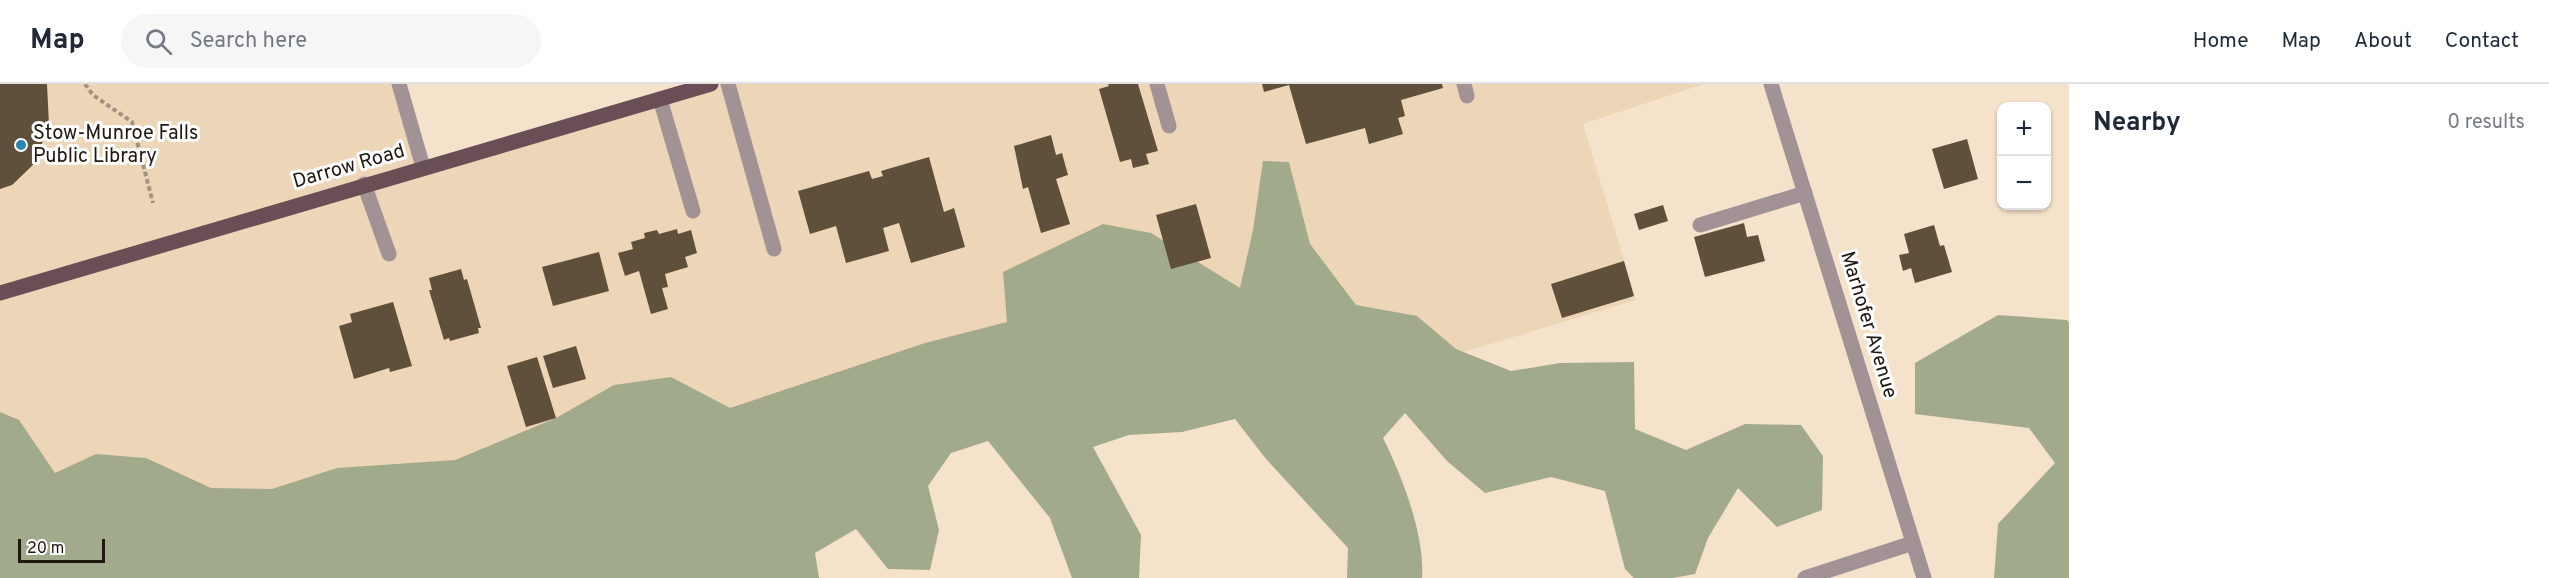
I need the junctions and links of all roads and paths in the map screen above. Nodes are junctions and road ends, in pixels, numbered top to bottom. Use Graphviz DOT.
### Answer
graph roads {
  1 [pos="85,84"];
  2 [pos="399,84"];
  3 [pos="711,84"];
  4 [pos="729,84"];
  5 [pos="1157,84"];
  6 [pos="1771,84"];
  7 [pos="660,99"];
  8 [pos="1170,126"];
  9 [pos="423,167"];
  10 [pos="364,184"];
  11 [pos="1804,193"];
  12 [pos="153,203"];
  13 [pos="693,211"];
  14 [pos="1700,225"];
  15 [pos="774,249"];
  16 [pos="389,254"];
  17 [pos="0,293"];
  18 [pos="1913,543"];
  19 [pos="1805,578"];
  20 [pos="1924,578"];
  1 -- 12 [label="path"];
  2 -- 9 [label="street"];
  3 -- 7 [label="main road, Darrow Road"];
  4 -- 15 [label="street"];
  5 -- 8 [label="street"];
  6 -- 11 [label="street, Marhofer Avenue"];
  7 -- 9 [label="main road, Darrow Road"];
  7 -- 13 [label="street"];
  9 -- 10 [label="main road, Darrow Road"];
  10 -- 16 [label="street"];
  10 -- 17 [label="main road, Darrow Road"];
  11 -- 14 [label="street"];
  11 -- 18 [label="street, Marhofer Avenue"];
  18 -- 19 [label="street"];
  18 -- 20 [label="street, Marhofer Avenue"];
}
